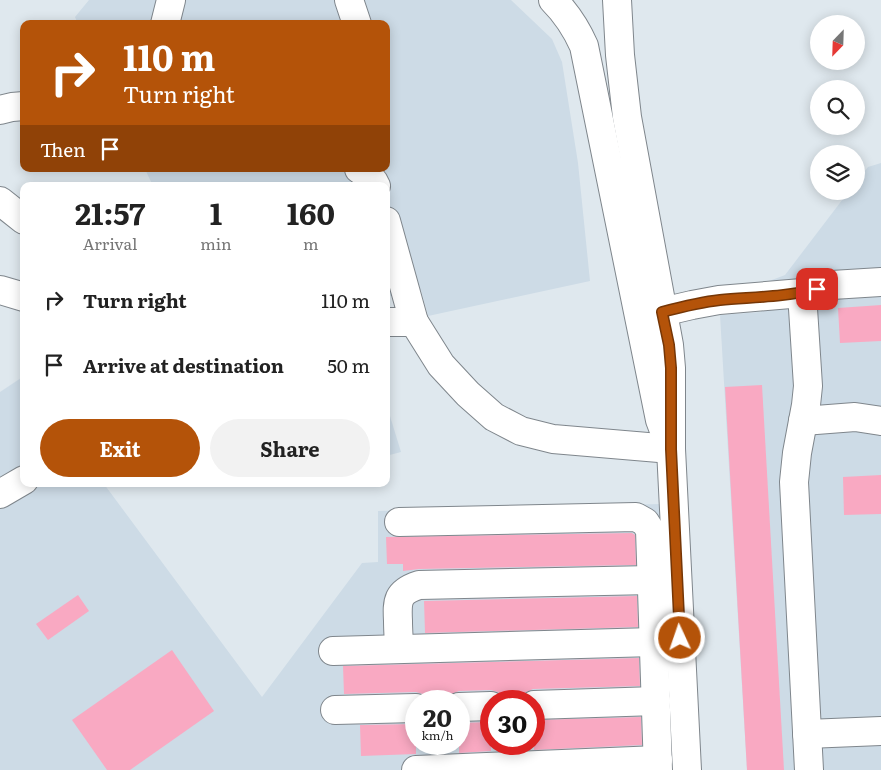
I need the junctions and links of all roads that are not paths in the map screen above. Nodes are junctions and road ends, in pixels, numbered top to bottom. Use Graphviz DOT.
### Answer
graph roads {
  1 [pos="171,0"];
  2 [pos="349,0"];
  3 [pos="553,0"];
  4 [pos="617,0"];
  5 [pos="166,20"];
  6 [pos="356,20"];
  7 [pos="20,106"];
  8 [pos="0,110"];
  9 [pos="365,172"];
  10 [pos="374,182"];
  11 [pos="0,201"];
  12 [pos="20,217"];
  13 [pos="390,236"];
  14 [pos="881,282"];
  15 [pos="0,290"];
  16 [pos="802,293"];
  17 [pos="20,296"];
  18 [pos="662,312"];
  19 [pos="390,322"];
  20 [pos="414,322"];
  21 [pos="803,421"];
  22 [pos="881,421"];
  23 [pos="671,449"];
  24 [pos="20,482"];
  25 [pos="0,494"];
  26 [pos="398,522"];
  27 [pos="652,580"];
  28 [pos="654,642"];
  29 [pos="399,649"];
  30 [pos="333,651"];
  31 [pos="656,701"];
  32 [pos="545,705"];
  33 [pos="405,708"];
  34 [pos="335,710"];
  35 [pos="881,731"];
  36 [pos="807,734"];
  37 [pos="658,765"];
  38 [pos="416,770"];
  39 [pos="687,770"];
  40 [pos="809,770"];
  1 -- 5 [label="street"];
  2 -- 6 [label="street"];
  3 -- 23 [label="street"];
  4 -- 18 [label="street"];
  7 -- 8 [label="street"];
  9 -- 10 [label="street"];
  11 -- 12 [label="street"];
  13 -- 20 [label="street"];
  14 -- 16 [label="street"];
  15 -- 17 [label="street"];
  16 -- 18 [label="street"];
  16 -- 21 [label="street"];
  18 -- 23 [label="street"];
  19 -- 20 [label="street"];
  20 -- 23 [label="street"];
  21 -- 22 [label="street"];
  21 -- 36 [label="street"];
  23 -- 39 [label="street"];
  24 -- 25 [label="street"];
  26 -- 27 [label="street"];
  27 -- 28 [label="street"];
  27 -- 29 [label="street"];
  28 -- 29 [label="street"];
  28 -- 31 [label="street"];
  29 -- 30 [label="street"];
  31 -- 32 [label="street"];
  31 -- 37 [label="street"];
  33 -- 34 [label="street"];
  35 -- 36 [label="street"];
  36 -- 40 [label="street"];
  37 -- 38 [label="street"];
}
